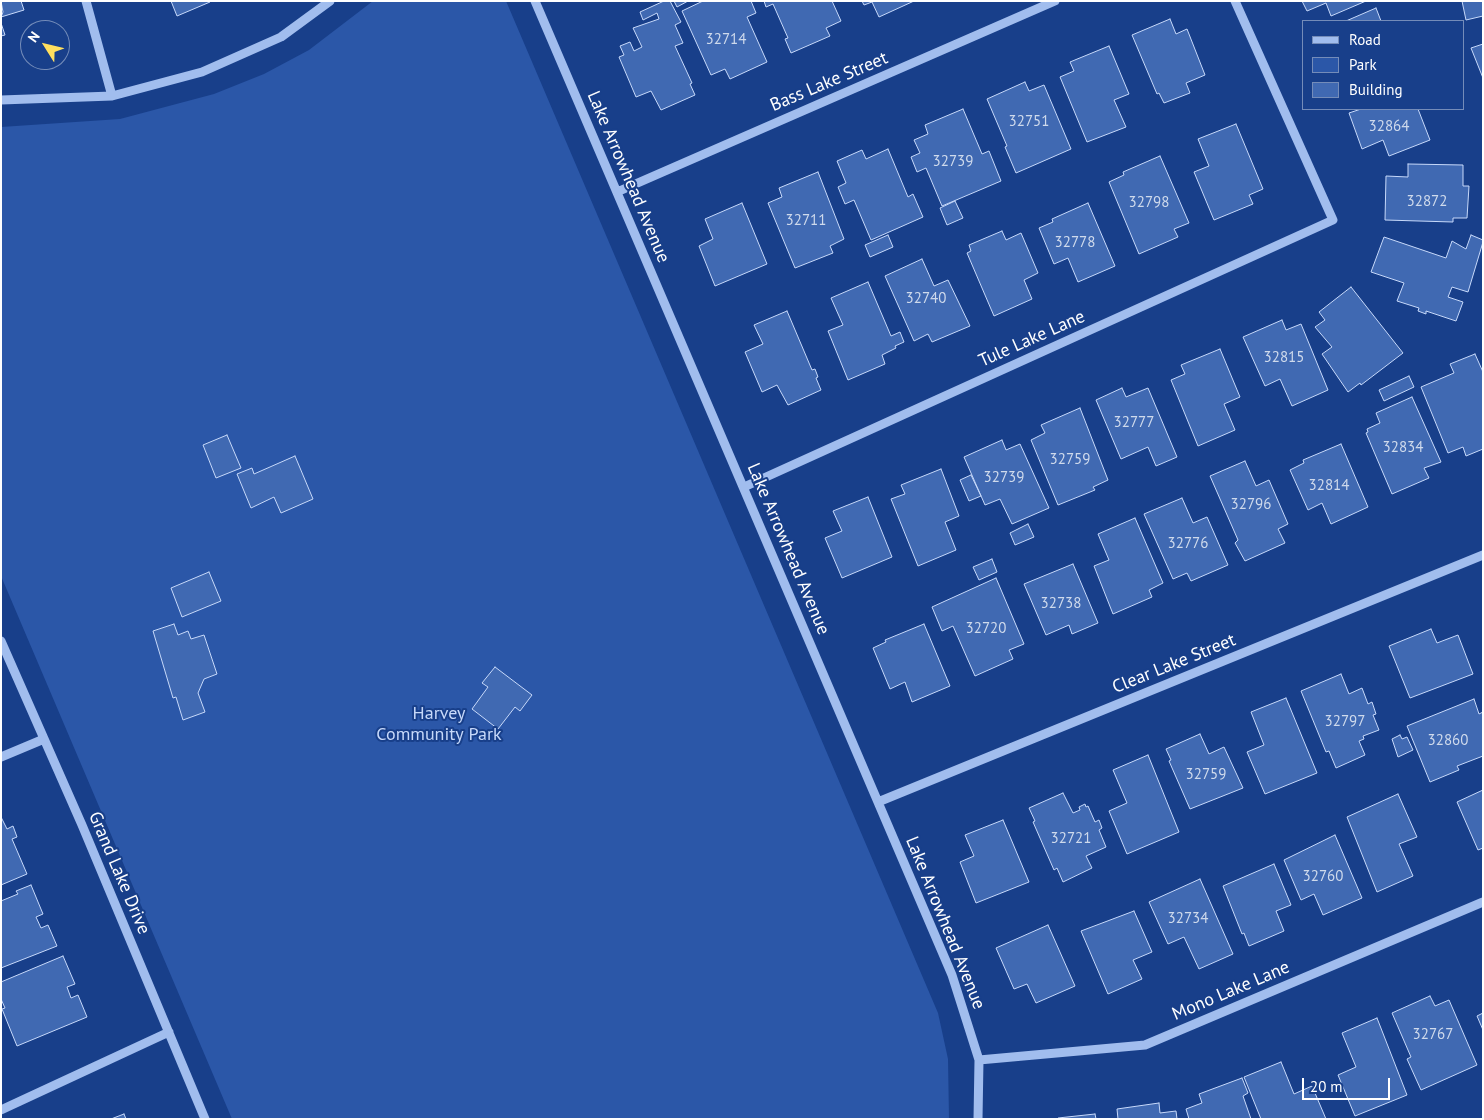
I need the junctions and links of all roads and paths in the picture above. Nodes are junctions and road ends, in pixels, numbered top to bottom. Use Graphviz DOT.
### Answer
graph roads {
  1 [pos="86,1"];
  2 [pos="330,1"];
  3 [pos="535,1"];
  4 [pos="1055,1"];
  5 [pos="1235,1"];
  6 [pos="112,96"];
  7 [pos="1,100"];
  8 [pos="617,192"];
  9 [pos="744,487"];
  10 [pos="1483,555"];
  11 [pos="1,641"];
  12 [pos="44,739"];
  13 [pos="1,757"];
  14 [pos="878,802"];
  15 [pos="1483,902"];
  16 [pos="169,1032"];
  17 [pos="979,1060"];
  18 [pos="1,1110"];
  19 [pos="205,1119"];
  20 [pos="978,1119"];
  1 -- 6 [label="street"];
  2 -- 6 [label="street"];
  3 -- 8 [label="street, Lake Arrowhead Avenue"];
  4 -- 8 [label="street, Bass Lake Street"];
  5 -- 9 [label="street, Tule Lake Lane"];
  6 -- 7 [label="street"];
  8 -- 9 [label="street, Lake Arrowhead Avenue"];
  9 -- 14 [label="street, Lake Arrowhead Avenue"];
  10 -- 14 [label="street, Clear Lake Street"];
  11 -- 12 [label="street, Grand Lake Drive"];
  12 -- 13 [label="street"];
  12 -- 16 [label="street, Grand Lake Drive"];
  14 -- 17 [label="street, Lake Arrowhead Avenue"];
  15 -- 17 [label="street, Mono Lake Lane"];
  16 -- 18 [label="street"];
  16 -- 19 [label="street, Grand Lake Drive"];
  17 -- 20 [label="street, Lake Arrowhead Avenue"];
}
